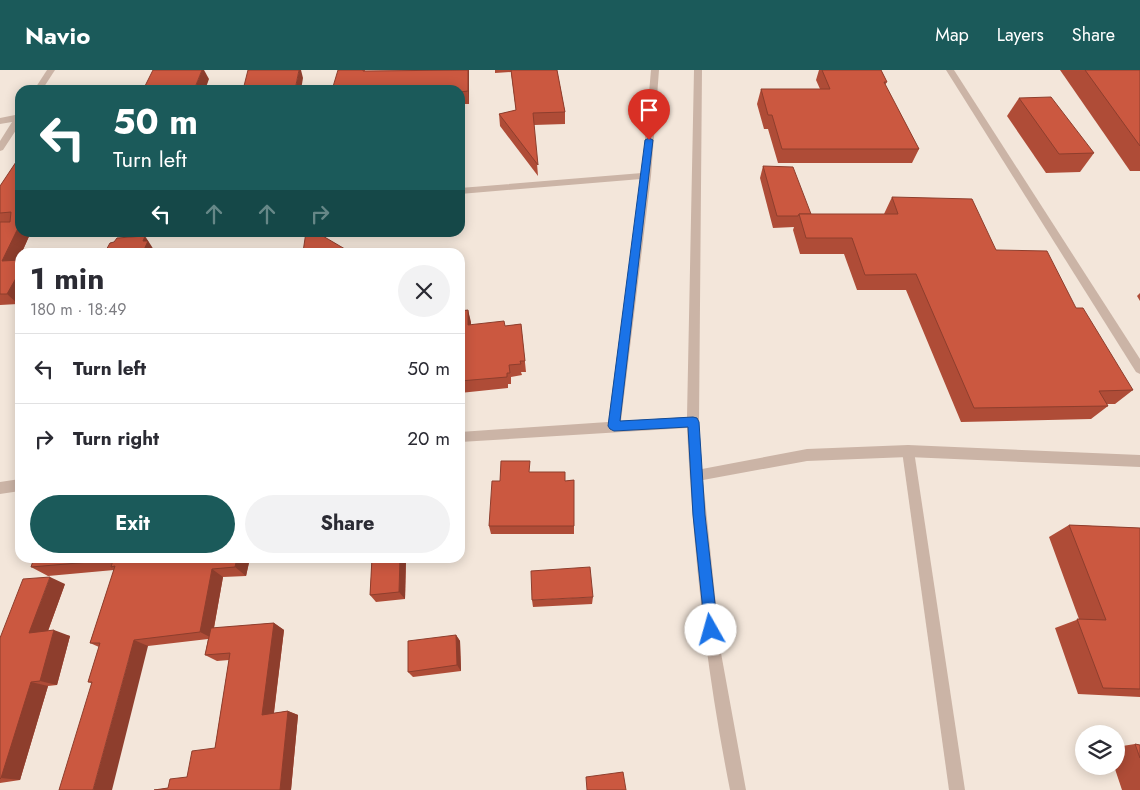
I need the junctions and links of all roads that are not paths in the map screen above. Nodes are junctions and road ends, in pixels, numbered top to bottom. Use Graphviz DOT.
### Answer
graph roads {
  1 [pos="51,70"];
  2 [pos="655,70"];
  3 [pos="698,70"];
  4 [pos="950,70"];
  5 [pos="41,85"];
  6 [pos="15,119"];
  7 [pos="0,121"];
  8 [pos="15,124"];
  9 [pos="0,148"];
  10 [pos="646,176"];
  11 [pos="465,191"];
  12 [pos="1140,369"];
  13 [pos="693,422"];
  14 [pos="614,426"];
  15 [pos="465,437"];
  16 [pos="908,451"];
  17 [pos="1140,461"];
  18 [pos="696,476"];
  19 [pos="15,486"];
  20 [pos="0,488"];
  21 [pos="738,790"];
  22 [pos="956,790"];
  1 -- 5 [label="street"];
  2 -- 10 [label="street"];
  3 -- 13 [label="street"];
  4 -- 12 [label="street"];
  6 -- 7 [label="street"];
  8 -- 9 [label="street"];
  10 -- 11 [label="street"];
  10 -- 14 [label="street"];
  13 -- 14 [label="street"];
  13 -- 18 [label="street"];
  14 -- 15 [label="street"];
  16 -- 17 [label="street"];
  16 -- 18 [label="street"];
  16 -- 22 [label="street"];
  18 -- 21 [label="street"];
  19 -- 20 [label="street"];
}
